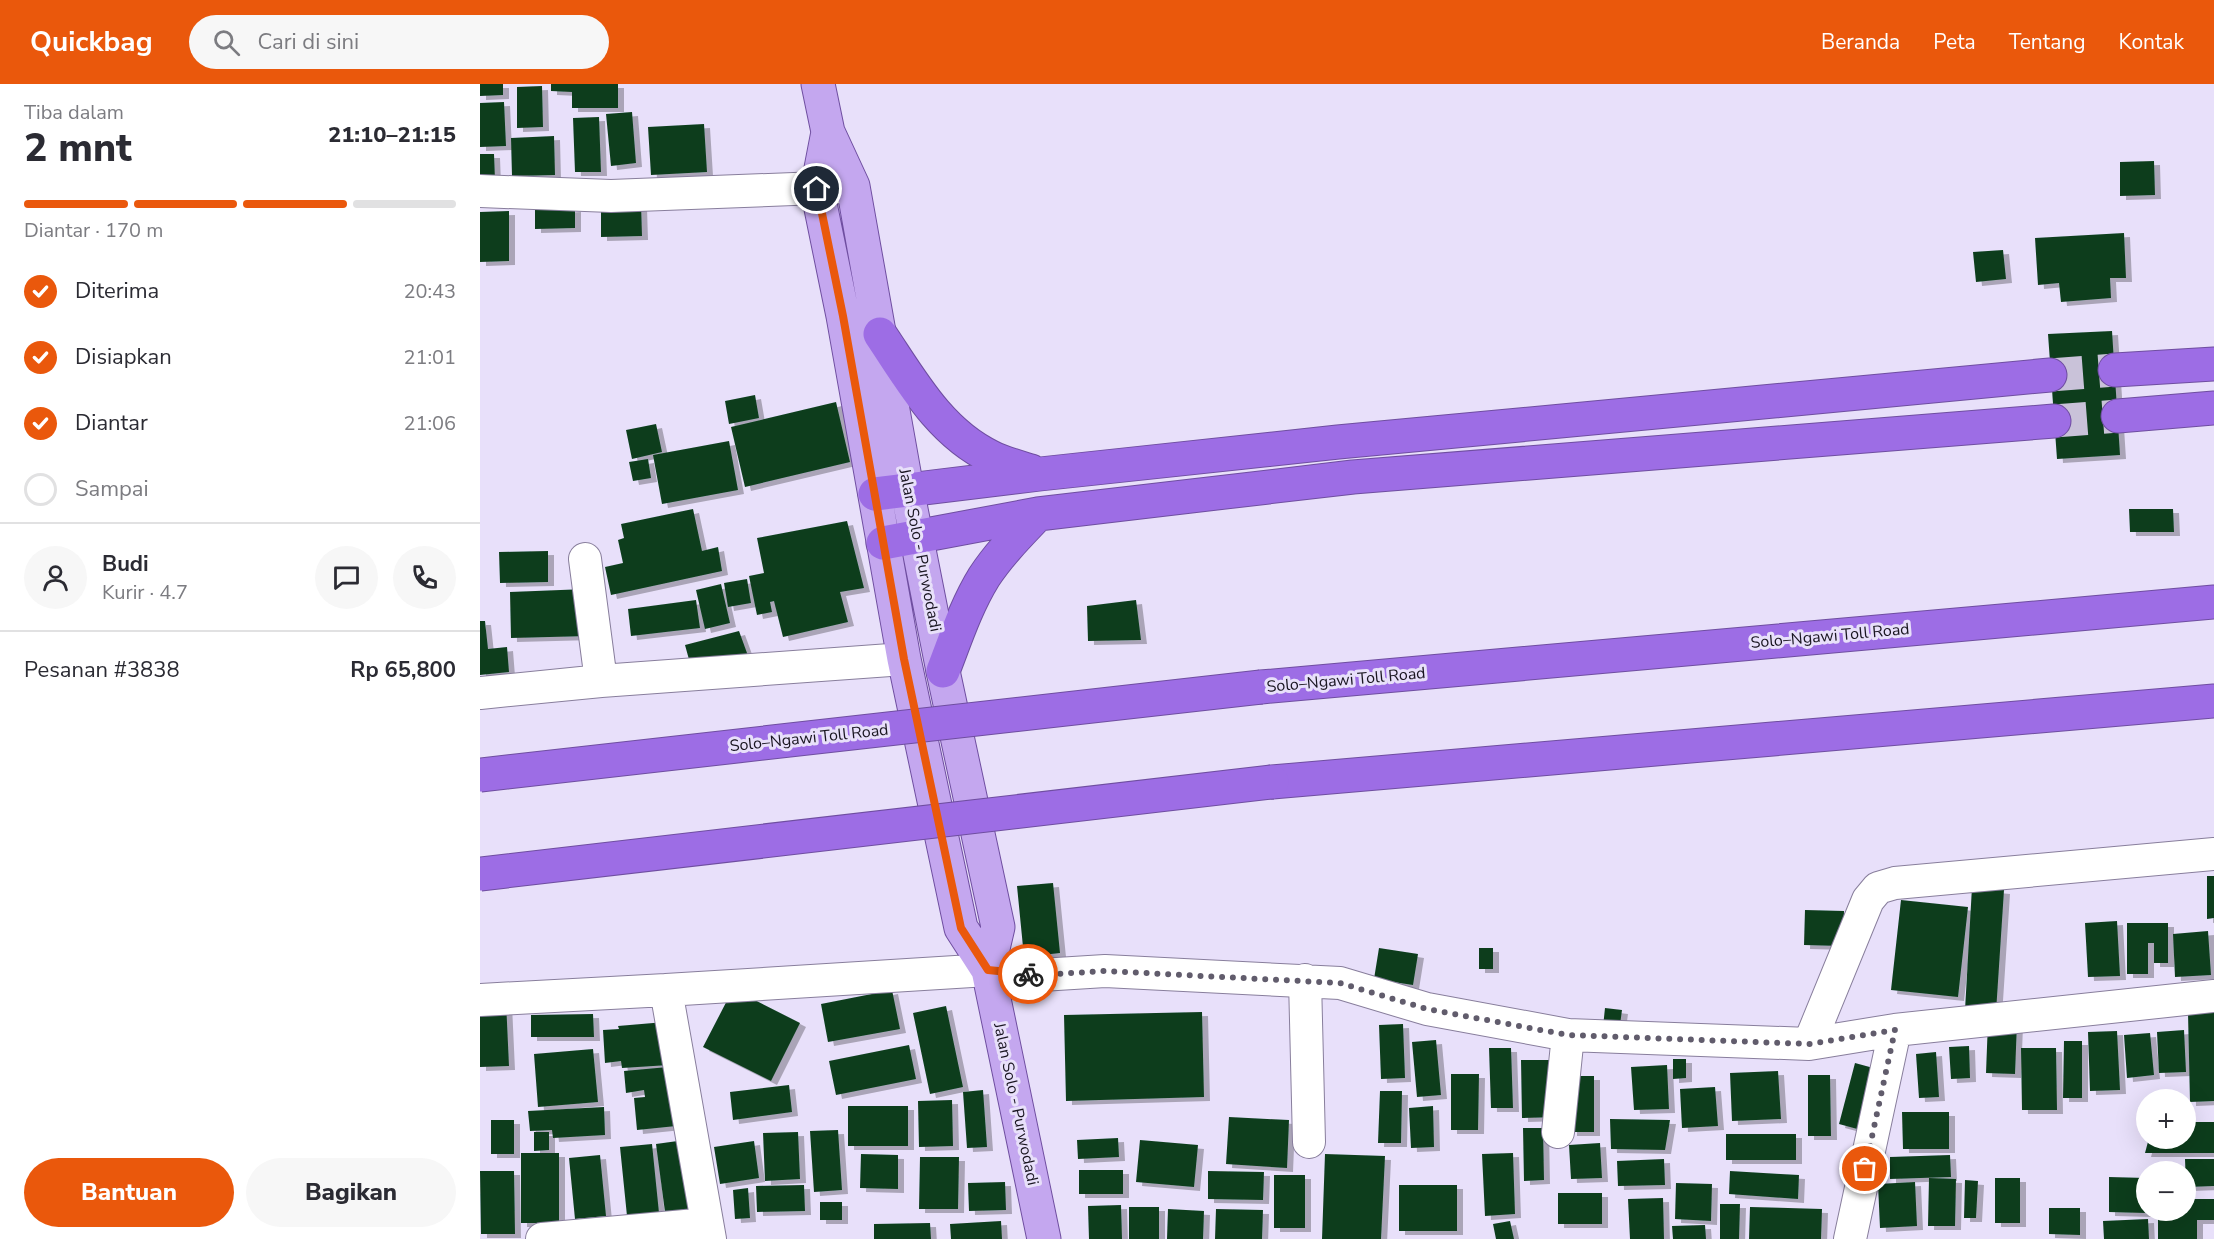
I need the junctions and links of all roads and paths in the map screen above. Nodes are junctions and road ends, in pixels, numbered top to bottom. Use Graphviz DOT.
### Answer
graph roads {
  1 [pos="818,84"];
  2 [pos="828,132"];
  3 [pos="853,186"];
  4 [pos="817,189"];
  5 [pos="480,191"];
  6 [pos="878,321"];
  7 [pos="2214,364"];
  8 [pos="2115,370"];
  9 [pos="2050,375"];
  10 [pos="2214,408"];
  11 [pos="2118,416"];
  12 [pos="2054,421"];
  13 [pos="1040,474"];
  14 [pos="907,489"];
  15 [pos="875,494"];
  16 [pos="1038,514"];
  17 [pos="917,537"];
  18 [pos="883,543"];
  19 [pos="585,559"];
  20 [pos="2214,602"];
  21 [pos="904,659"];
  22 [pos="943,671"];
  23 [pos="601,681"];
  24 [pos="480,693"];
  25 [pos="2214,701"];
  26 [pos="480,776"];
  27 [pos="2214,854"];
  28 [pos="480,874"];
  29 [pos="988,970"];
  30 [pos="1305,980"];
  31 [pos="666,990"];
  32 [pos="2214,996"];
  33 [pos="480,1000"];
  34 [pos="1895,1030"];
  35 [pos="1568,1035"];
  36 [pos="1809,1044"];
  37 [pos="1558,1132"];
  38 [pos="1309,1142"];
  39 [pos="709,1231"];
  40 [pos="542,1239"];
  41 [pos="1044,1239"];
  42 [pos="1850,1239"];
  1 -- 2 [label="main road, Jalan Solo - Purwodadi"];
  2 -- 3 [label="main road, Jalan Solo - Purwodadi"];
  2 -- 4 [label="main road, Jalan Solo - Purwodadi"];
  3 -- 4 [label="street"];
  3 -- 6 [label="main road, Jalan Solo - Purwodadi"];
  4 -- 5 [label="street"];
  4 -- 15 [label="main road, Jalan Solo - Purwodadi"];
  6 -- 13 [label="highway"];
  6 -- 14 [label="main road, Jalan Solo - Purwodadi"];
  7 -- 8 [label="highway"];
  9 -- 13 [label="highway"];
  10 -- 11 [label="highway"];
  12 -- 16 [label="highway"];
  13 -- 14 [label="highway"];
  14 -- 15 [label="highway"];
  14 -- 17 [label="main road, Jalan Solo - Purwodadi"];
  15 -- 18 [label="main road, Jalan Solo - Purwodadi"];
  16 -- 17 [label="highway"];
  16 -- 22 [label="highway"];
  17 -- 18 [label="highway"];
  17 -- 22 [label="main road, Jalan Solo - Purwodadi"];
  18 -- 21 [label="main road, Jalan Solo - Purwodadi"];
  19 -- 23 [label="street"];
  20 -- 26 [label="highway, Solo–Ngawi Toll Road, bridge"];
  21 -- 23 [label="street"];
  21 -- 29 [label="main road, Jalan Solo - Purwodadi"];
  22 -- 29 [label="main road, Jalan Solo - Purwodadi"];
  23 -- 24 [label="street"];
  25 -- 28 [label="highway, bridge"];
  27 -- 36 [label="street"];
  29 -- 30 [label="street"];
  29 -- 31 [label="street"];
  29 -- 41 [label="main road, Jalan Solo - Purwodadi"];
  30 -- 35 [label="street"];
  30 -- 38 [label="street"];
  31 -- 33 [label="street"];
  31 -- 39 [label="street"];
  32 -- 34 [label="street"];
  34 -- 36 [label="street"];
  34 -- 42 [label="street"];
  35 -- 36 [label="street"];
  35 -- 37 [label="street"];
  39 -- 40 [label="street"];
}
